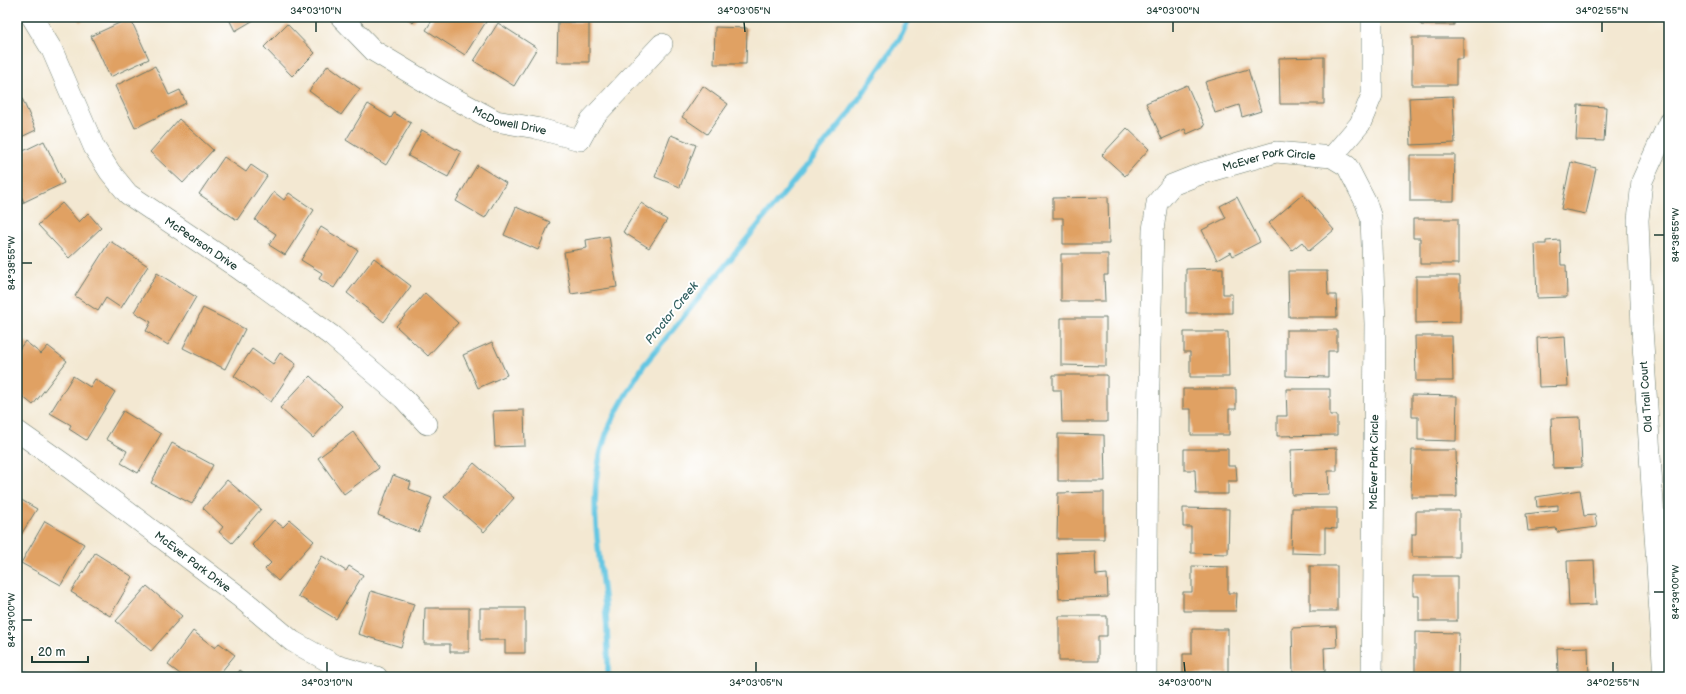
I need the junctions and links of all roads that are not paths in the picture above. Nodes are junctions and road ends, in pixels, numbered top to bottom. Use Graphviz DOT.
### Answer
graph roads {
  1 [pos="32,17"];
  2 [pos="341,17"];
  3 [pos="1372,17"];
  4 [pos="662,44"];
  5 [pos="1669,122"];
  6 [pos="1332,157"];
  7 [pos="427,424"];
  8 [pos="17,431"];
  9 [pos="376,677"];
  10 [pos="1146,677"];
  11 [pos="1372,677"];
  12 [pos="1664,677"];
  1 -- 7 [label="street, McPearson Drive"];
  2 -- 4 [label="street, McDowell Drive"];
  3 -- 6 [label="street"];
  5 -- 12 [label="street, Old Trail Court"];
  6 -- 10 [label="street, McEver Park Circle"];
  6 -- 11 [label="street, McEver Park Circle"];
  8 -- 9 [label="street, McEver Park Drive"];
}
